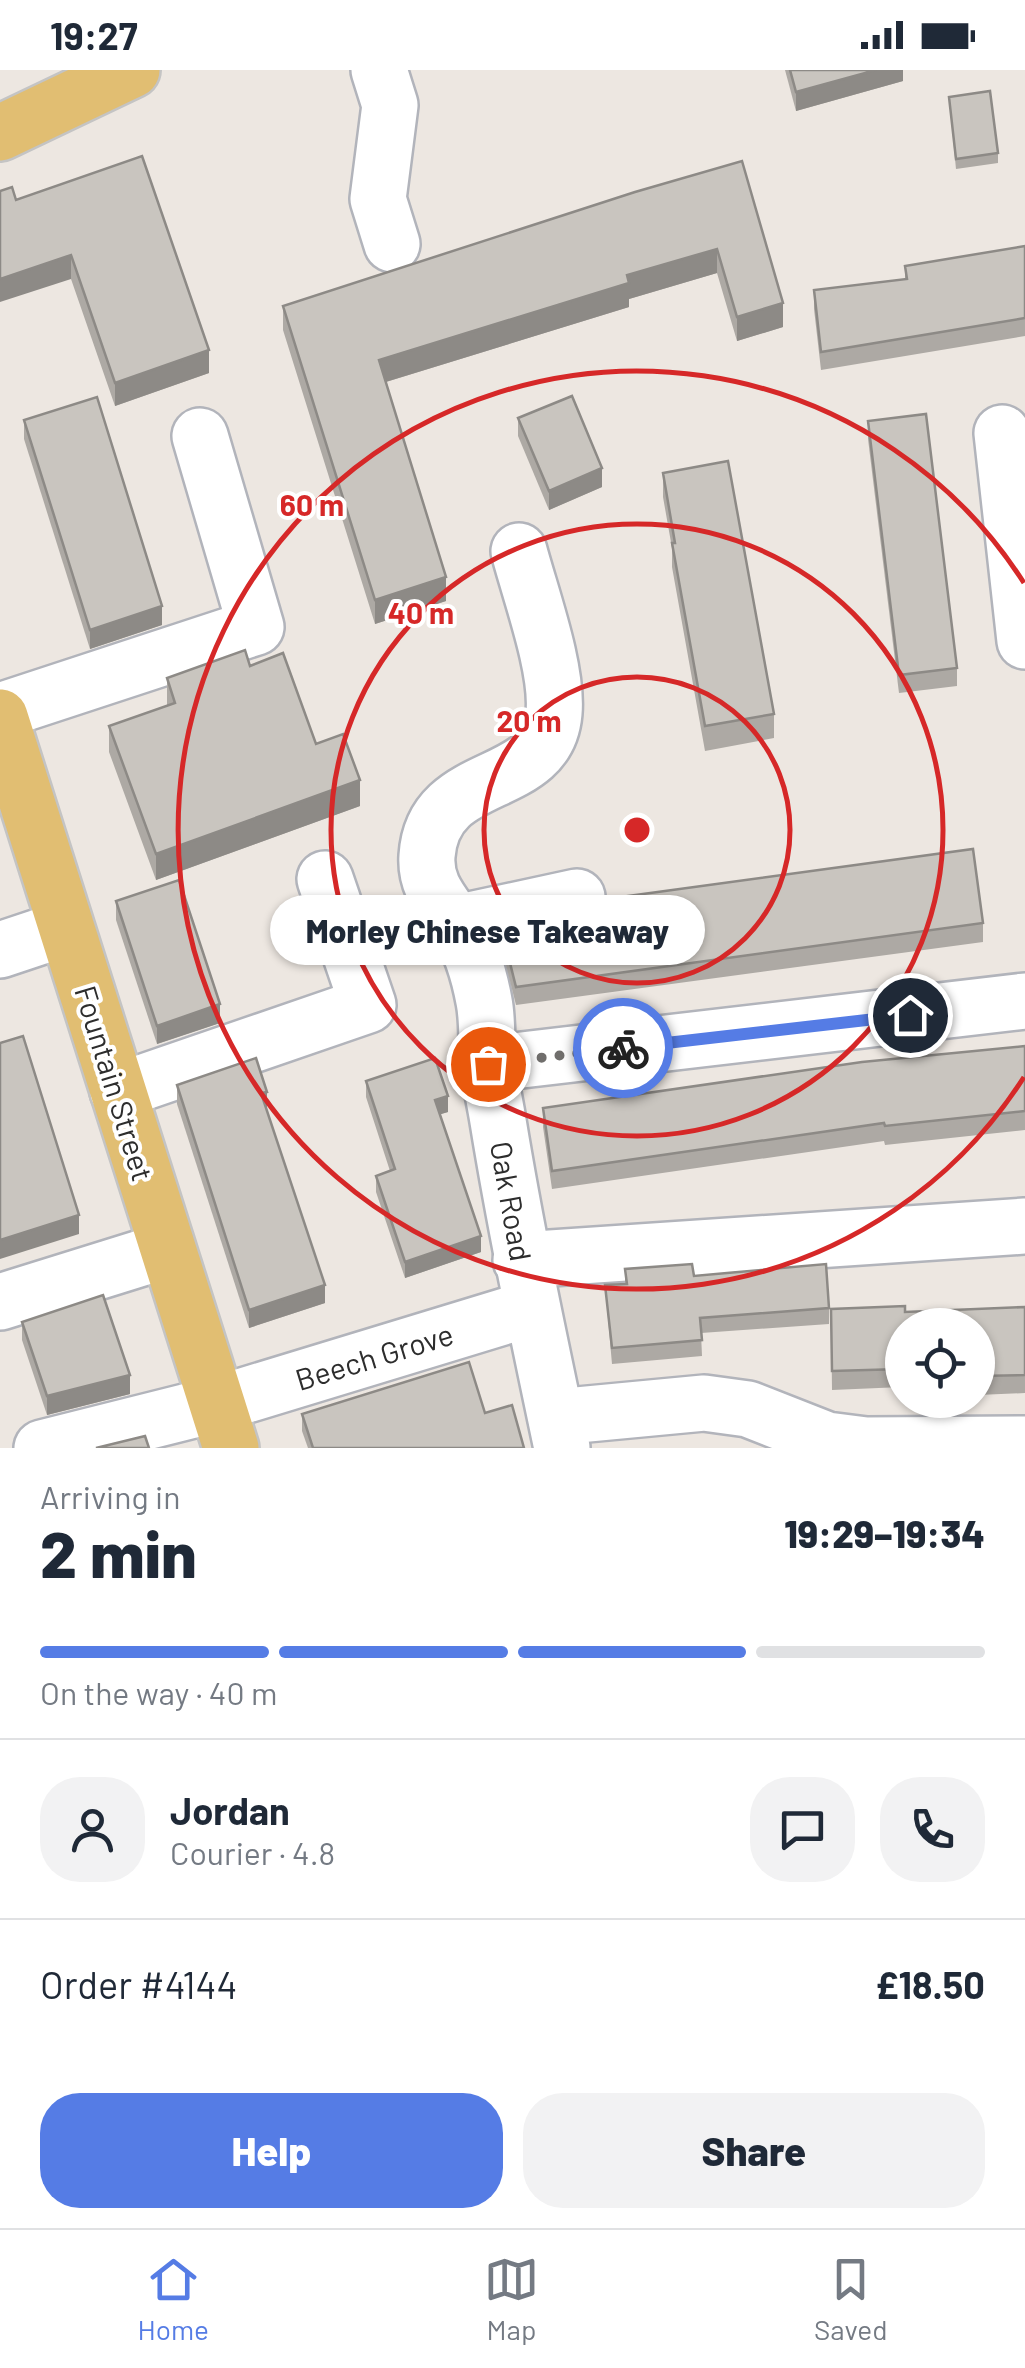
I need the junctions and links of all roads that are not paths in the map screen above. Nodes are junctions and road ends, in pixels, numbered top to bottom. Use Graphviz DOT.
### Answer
graph roads {
  1 [pos="132,70"];
  2 [pos="380,70"];
  3 [pos="0,132"];
  4 [pos="392,244"];
  5 [pos="1002,432"];
  6 [pos="200,436"];
  7 [pos="519,551"];
  8 [pos="1025,641"];
  9 [pos="0,714"];
  10 [pos="325,879"];
  11 [pos="577,897"];
  12 [pos="456,923"];
  13 [pos="66,928"];
  14 [pos="0,950"];
  15 [pos="1025,1001"];
  16 [pos="488,1064"];
  17 [pos="118,1091"];
  18 [pos="1025,1226"];
  19 [pos="167,1250"];
  20 [pos="526,1284"];
  21 [pos="0,1302"];
  22 [pos="224,1426"];
  23 [pos="559,1432"];
  24 [pos="1025,1444"];
  25 [pos="42,1448"];
  1 -- 3 [label="main road"];
  2 -- 4 [label="street"];
  5 -- 8 [label="street"];
  6 -- 9 [label="street"];
  7 -- 12 [label="street, Oak Road"];
  9 -- 13 [label="main road, Fountain Street"];
  10 -- 17 [label="street"];
  11 -- 12 [label="street"];
  12 -- 16 [label="street, Oak Road"];
  13 -- 14 [label="street"];
  13 -- 17 [label="main road, Fountain Street"];
  15 -- 16 [label="street"];
  16 -- 20 [label="street, Oak Road"];
  17 -- 19 [label="main road, Fountain Street"];
  18 -- 20 [label="street, Beech Grove"];
  19 -- 21 [label="street"];
  19 -- 22 [label="main road, Fountain Street"];
  20 -- 22 [label="street, Beech Grove"];
  20 -- 23 [label="street, Oak Road"];
  22 -- 25 [label="street, Beech Grove"];
  23 -- 24 [label="street"];
}
